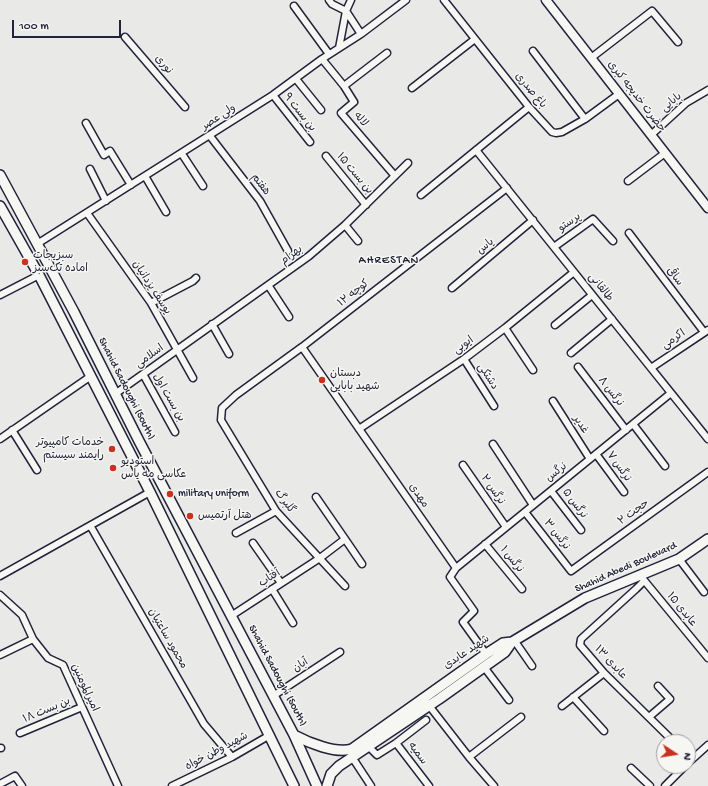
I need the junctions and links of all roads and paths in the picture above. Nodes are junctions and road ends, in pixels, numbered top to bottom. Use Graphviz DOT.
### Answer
graph roads {
  1 [pos="329,0"];
  2 [pos="351,0"];
  3 [pos="406,0"];
  4 [pos="444,0"];
  5 [pos="547,1"];
  6 [pos="294,6"];
  7 [pos="346,11"];
  8 [pos="361,34"];
  9 [pos="126,37"];
  10 [pos="475,39"];
  11 [pos="678,42"];
  12 [pos="339,48"];
  13 [pos="533,51"];
  14 [pos="387,53"];
  15 [pos="329,54"];
  16 [pos="591,58"];
  17 [pos="322,59"];
  18 [pos="296,79"];
  19 [pos="344,86"];
  20 [pos="412,88"];
  21 [pos="708,90"];
  22 [pos="619,94"];
  23 [pos="273,95"];
  24 [pos="186,107"];
  25 [pos="529,107"];
  26 [pos="321,110"];
  27 [pos="585,119"];
  28 [pos="86,122"];
  29 [pos="651,135"];
  30 [pos="210,136"];
  31 [pos="310,142"];
  32 [pos="476,150"];
  33 [pos="665,153"];
  34 [pos="182,154"];
  35 [pos="326,156"];
  36 [pos="408,163"];
  37 [pos="90,169"];
  38 [pos="0,175"];
  39 [pos="145,176"];
  40 [pos="395,176"];
  41 [pos="628,181"];
  42 [pos="131,185"];
  43 [pos="203,186"];
  44 [pos="507,188"];
  45 [pos="421,195"];
  46 [pos="106,201"];
  47 [pos="366,205"];
  48 [pos="0,206"];
  49 [pos="708,208"];
  50 [pos="166,212"];
  51 [pos="87,213"];
  52 [pos="533,220"];
  53 [pos="345,225"];
  54 [pos="629,233"];
  55 [pos="613,241"];
  56 [pos="358,242"];
  57 [pos="37,244"];
  58 [pos="554,247"];
  59 [pos="288,251"];
  60 [pos="574,272"];
  61 [pos="39,275"];
  62 [pos="196,278"];
  63 [pos="268,285"];
  64 [pos="452,288"];
  65 [pos="0,295"];
  66 [pos="592,295"];
  67 [pos="151,303"];
  68 [pos="289,317"];
  69 [pos="612,320"];
  70 [pos="212,324"];
  71 [pos="555,325"];
  72 [pos="505,328"];
  73 [pos="706,331"];
  74 [pos="302,347"];
  75 [pos="177,350"];
  76 [pos="571,353"];
  77 [pos="229,354"];
  78 [pos="464,359"];
  79 [pos="578,367"];
  80 [pos="651,368"];
  81 [pos="532,370"];
  82 [pos="142,374"];
  83 [pos="91,376"];
  84 [pos="193,378"];
  85 [pos="671,393"];
  86 [pos="115,394"];
  87 [pos="553,402"];
  88 [pos="494,406"];
  89 [pos="221,420"];
  90 [pos="633,424"];
  91 [pos="360,429"];
  92 [pos="12,430"];
  93 [pos="626,430"];
  94 [pos="175,432"];
  95 [pos="0,439"];
  96 [pos="708,439"];
  97 [pos="139,441"];
  98 [pos="493,444"];
  99 [pos="127,447"];
  100 [pos="596,454"];
  101 [pos="590,459"];
  102 [pos="463,465"];
  103 [pos="665,466"];
  104 [pos="37,470"];
  105 [pos="708,472"];
  106 [pos="551,491"];
  107 [pos="150,492"];
  108 [pos="624,492"];
  109 [pos="316,497"];
  110 [pos="533,505"];
  111 [pos="276,511"];
  112 [pos="525,512"];
  113 [pos="91,527"];
  114 [pos="506,527"];
  115 [pos="581,530"];
  116 [pos="236,533"];
  117 [pos="345,539"];
  118 [pos="708,539"];
  119 [pos="253,543"];
  120 [pos="485,544"];
  121 [pos="320,558"];
  122 [pos="679,559"];
  123 [pos="362,564"];
  124 [pos="456,568"];
  125 [pos="571,571"];
  126 [pos="0,576"];
  127 [pos="642,578"];
  128 [pos="281,583"];
  129 [pos="345,586"];
  130 [pos="522,589"];
  131 [pos="272,590"];
  132 [pos="704,592"];
  133 [pos="0,595"];
  134 [pos="231,616"];
  135 [pos="294,623"];
  136 [pos="33,639"];
  137 [pos="513,641"];
  138 [pos="340,652"];
  139 [pos="486,654"];
  140 [pos="0,655"];
  141 [pos="708,658"];
  142 [pos="532,666"];
  143 [pos="484,667"];
  144 [pos="604,673"];
  145 [pos="658,686"];
  146 [pos="273,696"];
  147 [pos="573,697"];
  148 [pos="509,700"];
  149 [pos="426,702"];
  150 [pos="82,706"];
  151 [pos="562,706"];
  152 [pos="521,717"];
  153 [pos="649,717"];
  154 [pos="426,720"];
  155 [pos="604,731"];
  156 [pos="20,733"];
  157 [pos="666,734"];
  158 [pos="270,735"];
  159 [pos="294,735"];
  160 [pos="396,742"];
  161 [pos="708,745"];
  162 [pos="369,747"];
  163 [pos="696,754"];
  164 [pos="232,757"];
  165 [pos="352,757"];
  166 [pos="469,757"];
  167 [pos="631,768"];
  168 [pos="677,774"];
  169 [pos="0,784"];
  170 [pos="22,786"];
  171 [pos="118,786"];
  172 [pos="172,786"];
  173 [pos="294,786"];
  174 [pos="317,786"];
  175 [pos="327,786"];
  176 [pos="371,786"];
  177 [pos="428,786"];
  178 [pos="494,786"];
  179 [pos="650,786"];
  180 [pos="665,786"];
  1 -- 7 [label="street"];
  2 -- 7 [label="street"];
  3 -- 8 [label="street, ولی عصر"];
  4 -- 10 [label="street, باغ صدری"];
  5 -- 16 [label="street, حضرت خدیجه کبری"];
  6 -- 15 [label="street"];
  7 -- 8 [label="street"];
  7 -- 12 [label="street"];
  8 -- 12 [label="street, ولی عصر"];
  9 -- 24 [label="street, نوری"];
  10 -- 20 [label="street"];
  10 -- 25 [label="street, باغ صدری"];
  11 -- 16 [label="street"];
  12 -- 15 [label="street, ولی عصر"];
  13 -- 27 [label="street"];
  14 -- 19 [label="street"];
  15 -- 17 [label="street, ولی عصر"];
  16 -- 22 [label="street, حضرت خدیجه کبری"];
  17 -- 18 [label="street, ولی عصر"];
  17 -- 19 [label="street, لاله"];
  18 -- 23 [label="street, ولی عصر"];
  18 -- 26 [label="street"];
  19 -- 40 [label="street, لاله"];
  21 -- 29 [label="street, بابایی"];
  22 -- 27 [label="street, باغ صدری"];
  22 -- 29 [label="street, حضرت خدیجه کبری"];
  23 -- 30 [label="street, ولی عصر"];
  23 -- 31 [label="street, بن بست ۹"];
  25 -- 27 [label="street, باغ صدری"];
  25 -- 32 [label="street"];
  28 -- 42 [label="street"];
  29 -- 33 [label="street, حضرت خدیجه کبری"];
  30 -- 34 [label="street, ولی عصر"];
  30 -- 59 [label="street, هفتم"];
  32 -- 44 [label="street, طالقانی"];
  32 -- 45 [label="street"];
  33 -- 41 [label="street"];
  33 -- 49 [label="street, حضرت خدیجه کبری"];
  34 -- 39 [label="street, ولی عصر"];
  34 -- 43 [label="street"];
  35 -- 47 [label="street, بن بست ۱۵"];
  36 -- 40 [label="street, بهرام"];
  37 -- 46 [label="street"];
  38 -- 57 [label="main road, Shahid Sadoughi (South)"];
  39 -- 42 [label="street, ولی عصر"];
  39 -- 50 [label="street"];
  40 -- 47 [label="street, بهرام"];
  42 -- 46 [label="street, ولی عصر"];
  44 -- 52 [label="street, طالقانی"];
  44 -- 74 [label="street, کوچه ۱۲"];
  46 -- 51 [label="street, ولی عصر"];
  47 -- 53 [label="street, بهرام"];
  48 -- 61 [label="main road"];
  51 -- 57 [label="street, ولی عصر"];
  51 -- 67 [label="street, یوسف یزدانیان"];
  52 -- 58 [label="street, طالقانی"];
  52 -- 64 [label="street, یاس"];
  53 -- 56 [label="street"];
  53 -- 63 [label="street, بهرام"];
  54 -- 73 [label="street, ساقی"];
  55 -- 58 [label="street, پرستو"];
  57 -- 86 [label="main road, Shahid Sadoughi (South)"];
  58 -- 60 [label="street, طالقانی"];
  60 -- 66 [label="street, طالقانی"];
  60 -- 72 [label="street, ایوبی"];
  61 -- 65 [label="street"];
  61 -- 83 [label="main road"];
  62 -- 67 [label="street"];
  63 -- 68 [label="street"];
  63 -- 70 [label="street, بهرام"];
  66 -- 69 [label="street, طالقانی"];
  66 -- 71 [label="street"];
  67 -- 75 [label="street, یوسف یزدانیان"];
  69 -- 76 [label="street"];
  69 -- 80 [label="street, طالقانی"];
  70 -- 75 [label="street, بهرام"];
  70 -- 77 [label="street"];
  72 -- 78 [label="street, ایوبی"];
  72 -- 81 [label="street"];
  73 -- 80 [label="street, اکرمی"];
  74 -- 89 [label="street, کوچه ۱۲"];
  74 -- 91 [label="street, مهدی"];
  75 -- 82 [label="street, اسلامی"];
  75 -- 84 [label="street, یوسف یزدانیان"];
  78 -- 88 [label="street, دشتکی"];
  78 -- 91 [label="street, ایوبی"];
  79 -- 93 [label="street, نرگس ۸"];
  80 -- 85 [label="street, طالقانی"];
  82 -- 86 [label="street, اسلامی"];
  82 -- 94 [label="street, بن بست اول"];
  83 -- 92 [label="street"];
  83 -- 99 [label="main road"];
  85 -- 90 [label="street, نرگس"];
  85 -- 96 [label="street, طالقانی"];
  86 -- 97 [label="main road, Shahid Sadoughi (South)"];
  87 -- 101 [label="street, غدیر"];
  89 -- 111 [label="street, گلبرگ"];
  90 -- 93 [label="street, نرگس"];
  90 -- 103 [label="street"];
  91 -- 124 [label="street, مهدی"];
  92 -- 95 [label="street"];
  92 -- 104 [label="street"];
  93 -- 100 [label="street, نرگس"];
  97 -- 99 [label="main road"];
  97 -- 134 [label="main road, Shahid Sadoughi (South)"];
  98 -- 110 [label="street"];
  99 -- 107 [label="main road"];
  100 -- 101 [label="street, نرگس"];
  100 -- 108 [label="street, نرگس ۷"];
  101 -- 106 [label="street, نرگس"];
  102 -- 114 [label="street, نرگس ۲"];
  105 -- 125 [label="street, حجت ۲"];
  106 -- 110 [label="street, نرگس"];
  106 -- 115 [label="street, نرگس ۵"];
  107 -- 113 [label="street"];
  107 -- 158 [label="main road"];
  109 -- 117 [label="street"];
  110 -- 112 [label="street, نرگس"];
  111 -- 116 [label="street"];
  111 -- 121 [label="street, گلبرگ"];
  112 -- 114 [label="street, نرگس"];
  112 -- 125 [label="street, نرگس ۳"];
  113 -- 126 [label="street"];
  113 -- 164 [label="street, محمود ساعتیان"];
  114 -- 120 [label="street, نرگس"];
  117 -- 121 [label="street, آفتاب"];
  117 -- 123 [label="street"];
  118 -- 122 [label="main road, Shahid Abedi Boulevard"];
  119 -- 128 [label="street"];
  120 -- 124 [label="street, نرگس"];
  120 -- 130 [label="street, نرگس ۱"];
  121 -- 128 [label="street, آفتاب"];
  121 -- 129 [label="street, گلبرگ"];
  122 -- 127 [label="main road, Shahid Abedi Boulevard"];
  122 -- 132 [label="street"];
  124 -- 139 [label="street"];
  127 -- 137 [label="main road, Shahid Abedi Boulevard"];
  127 -- 141 [label="street, عابدی ۱۵"];
  127 -- 144 [label="street, عابدی ۱۳"];
  128 -- 131 [label="street, آفتاب"];
  131 -- 134 [label="street, آفتاب"];
  131 -- 135 [label="street"];
  133 -- 136 [label="street, امیرالمومنین"];
  134 -- 146 [label="main road, Shahid Sadoughi (South)"];
  136 -- 140 [label="street"];
  136 -- 150 [label="street, امیرالمومنین"];
  137 -- 139 [label="main road, شهید عابدی"];
  137 -- 142 [label="street"];
  137 -- 143 [label="main road, شهید عابدی"];
  138 -- 146 [label="street, آبان"];
  139 -- 149 [label="main road, شهید عابدی"];
  143 -- 148 [label="street"];
  143 -- 149 [label="main road, شهید عابدی"];
  144 -- 147 [label="street"];
  144 -- 153 [label="street, عابدی ۱۳"];
  145 -- 153 [label="street"];
  146 -- 159 [label="main road, Shahid Sadoughi (South)"];
  147 -- 151 [label="street"];
  147 -- 155 [label="street"];
  149 -- 159 [label="main road, شهید عابدی"];
  149 -- 162 [label="main road, شهید عابدی"];
  149 -- 166 [label="street"];
  150 -- 156 [label="street, بن بست ۱۸"];
  150 -- 171 [label="street, امیرالمومنین"];
  152 -- 166 [label="street"];
  153 -- 157 [label="street, عابدی ۱۳"];
  154 -- 160 [label="street"];
  158 -- 164 [label="street, شهید وطن خواه"];
  158 -- 173 [label="main road"];
  159 -- 174 [label="main road, Shahid Sadoughi (South)"];
  160 -- 162 [label="street, سمیه"];
  160 -- 177 [label="street, سمیه"];
  161 -- 163 [label="street"];
  162 -- 165 [label="main road, شهید عابدی"];
  164 -- 172 [label="street, شهید وطن خواه"];
  165 -- 175 [label="main road, شهید عابدی"];
  165 -- 176 [label="street"];
  166 -- 178 [label="street"];
  167 -- 179 [label="street"];
  168 -- 180 [label="street"];
  169 -- 170 [label="street"];
}
